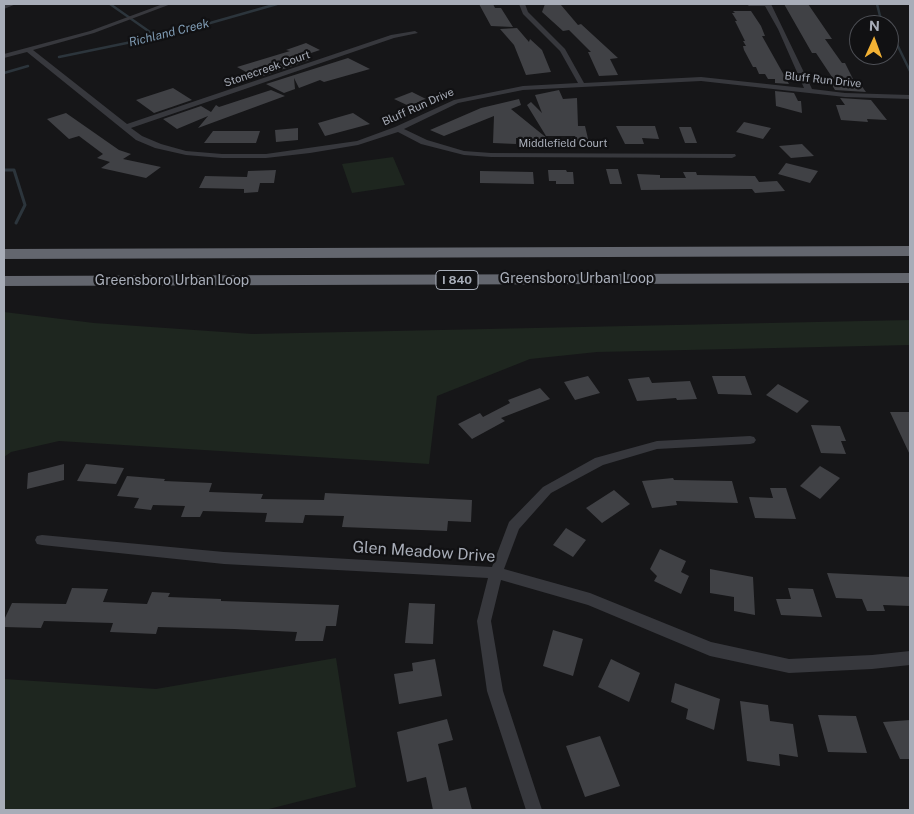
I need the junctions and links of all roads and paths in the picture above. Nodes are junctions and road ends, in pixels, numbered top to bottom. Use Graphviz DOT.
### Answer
graph roads {
  1 [pos="13,4"];
  2 [pos="168,4"];
  3 [pos="522,4"];
  4 [pos="750,4"];
  5 [pos="767,4"];
  6 [pos="4,7"];
  7 [pos="415,33"];
  8 [pos="29,50"];
  9 [pos="4,56"];
  10 [pos="582,85"];
  11 [pos="809,91"];
  12 [pos="910,97"];
  13 [pos="126,127"];
  14 [pos="398,129"];
  15 [pos="732,156"];
  16 [pos="910,251"];
  17 [pos="4,254"];
  18 [pos="910,278"];
  19 [pos="4,281"];
  20 [pos="750,440"];
  21 [pos="42,540"];
  22 [pos="496,573"];
  23 [pos="910,658"];
  24 [pos="534,810"];
  1 -- 6 [label="street"];
  2 -- 8 [label="street"];
  3 -- 10 [label="street"];
  4 -- 5 [label="street"];
  5 -- 11 [label="street"];
  7 -- 13 [label="street, Stonecreek Court"];
  8 -- 9 [label="street"];
  8 -- 13 [label="street, Bluff Run Drive"];
  10 -- 11 [label="street, Bluff Run Drive"];
  10 -- 14 [label="street, Bluff Run Drive"];
  11 -- 12 [label="street, Bluff Run Drive"];
  13 -- 14 [label="street, Bluff Run Drive"];
  14 -- 15 [label="street, Middlefield Court"];
  16 -- 17 [label="highway, Greensboro Urban Loop / I 840"];
  18 -- 19 [label="highway, Greensboro Urban Loop / I 840"];
  20 -- 22 [label="street"];
  21 -- 22 [label="street, Glen Meadow Drive"];
  22 -- 23 [label="street, Glen Meadow Drive"];
  22 -- 24 [label="street"];
}
